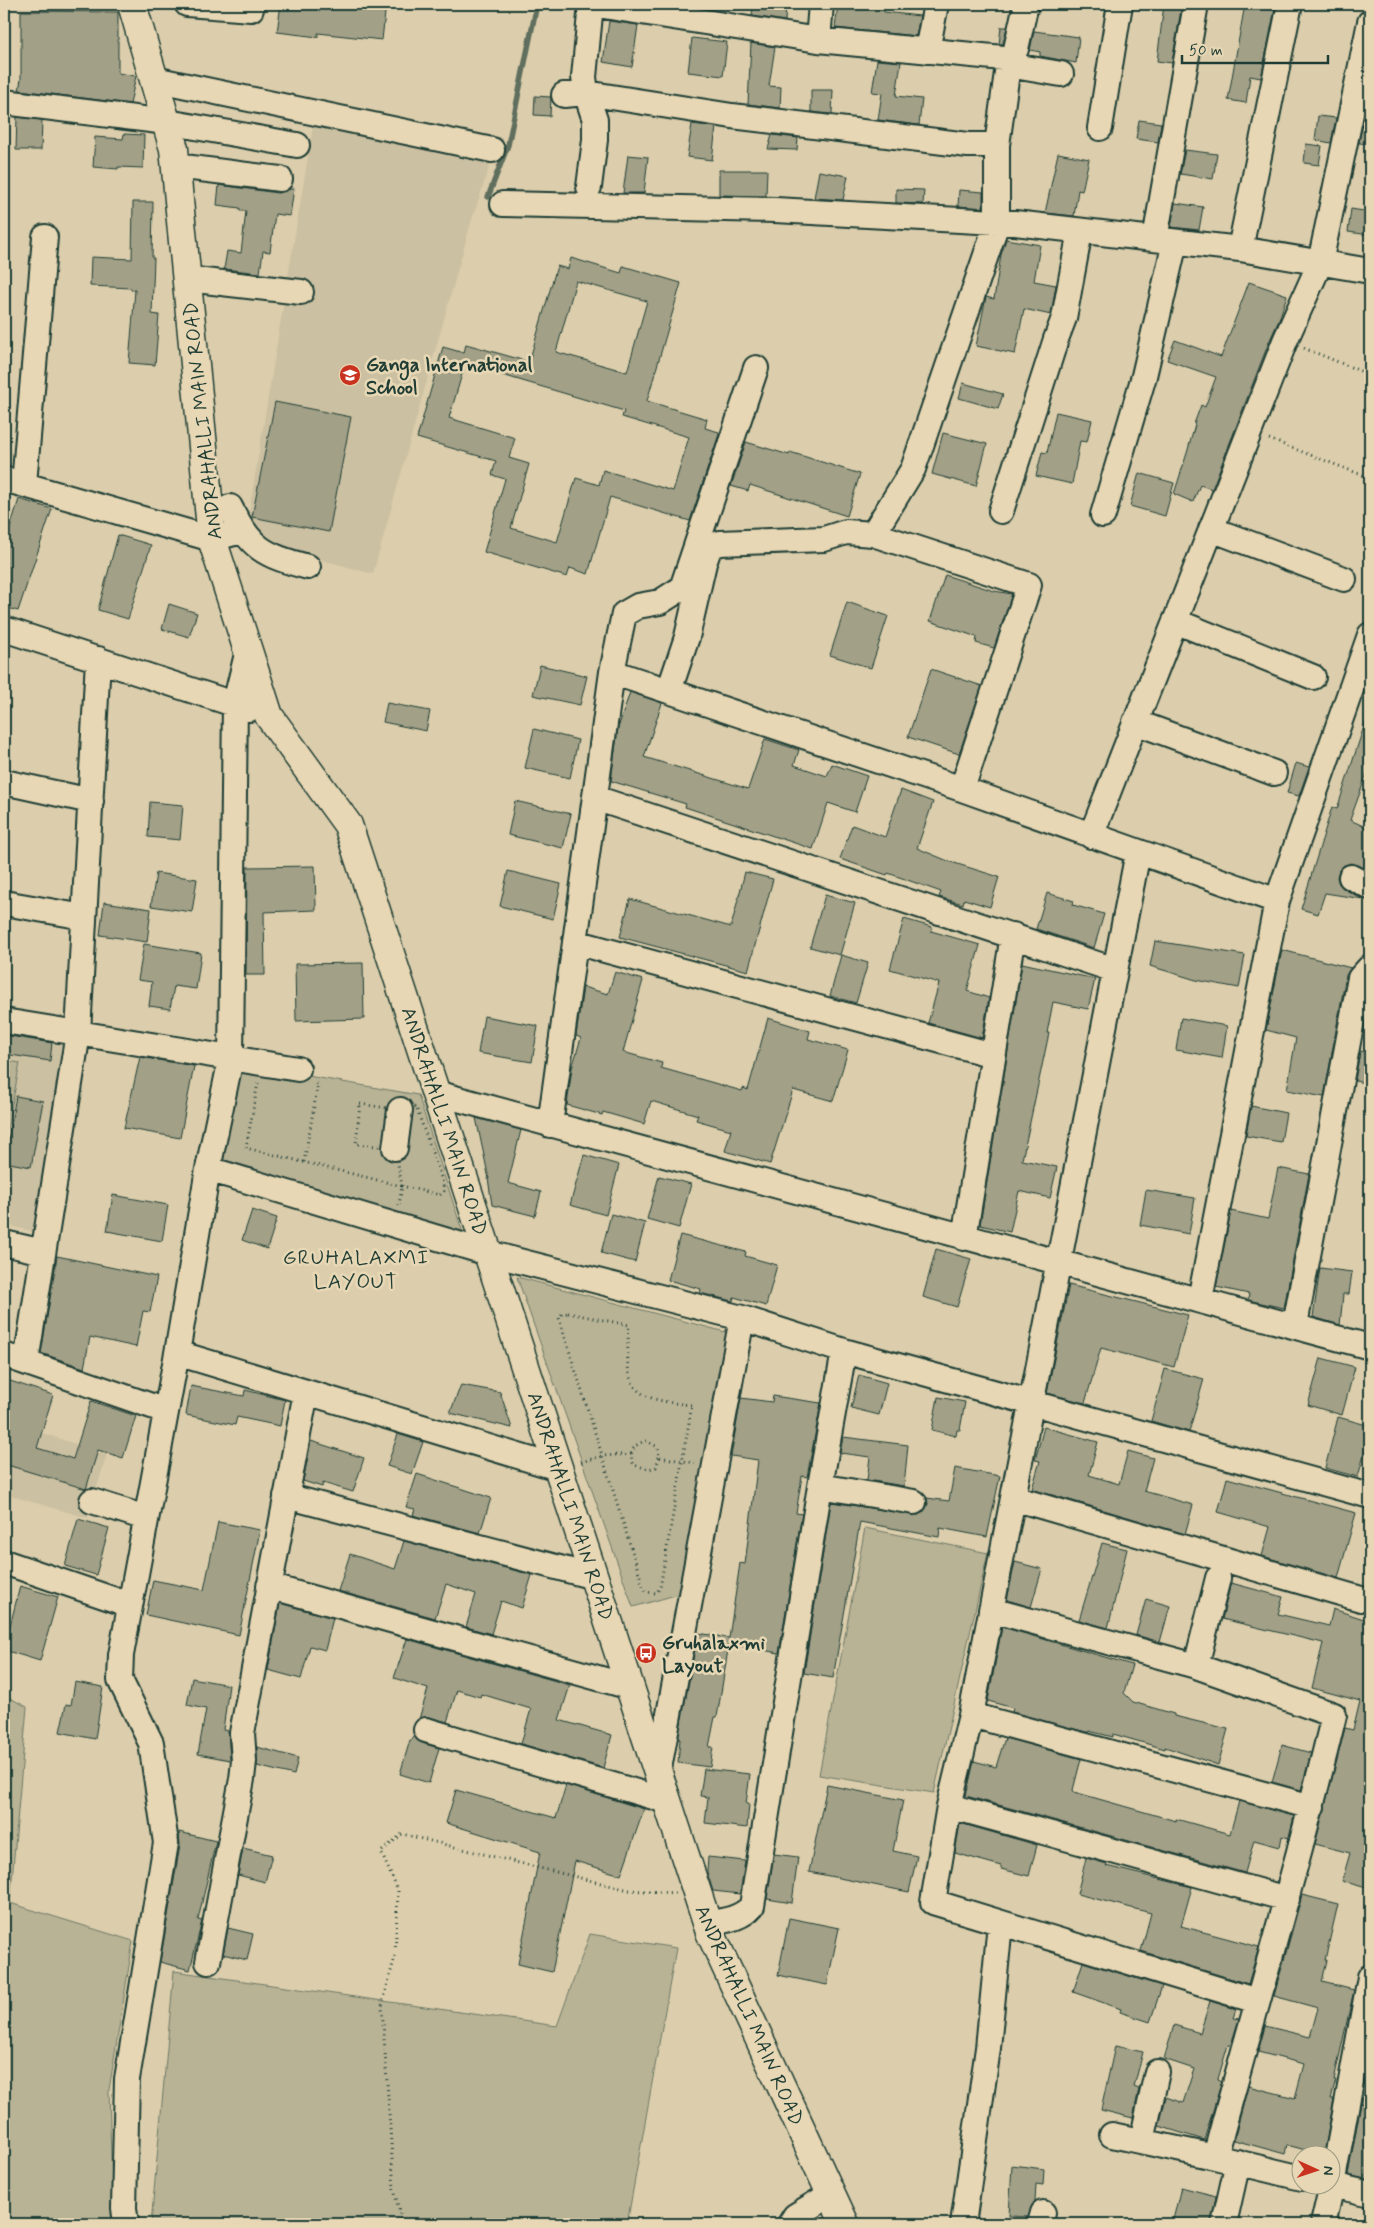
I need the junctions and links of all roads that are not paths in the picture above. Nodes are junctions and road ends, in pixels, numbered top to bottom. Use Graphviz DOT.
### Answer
graph roads {
  1 [pos="132,4"];
  2 [pos="187,4"];
  3 [pos="251,4"];
  4 [pos="591,4"];
  5 [pos="821,4"];
  6 [pos="936,4"];
  7 [pos="1026,4"];
  8 [pos="1120,4"];
  9 [pos="1196,4"];
  10 [pos="1290,4"];
  11 [pos="1370,22"];
  12 [pos="818,40"];
  13 [pos="928,51"];
  14 [pos="1008,65"];
  15 [pos="1061,74"];
  16 [pos="154,79"];
  17 [pos="575,94"];
  18 [pos="4,102"];
  19 [pos="167,122"];
  20 [pos="1100,128"];
  21 [pos="297,145"];
  22 [pos="997,145"];
  23 [pos="492,150"];
  24 [pos="176,166"];
  25 [pos="280,180"];
  26 [pos="589,187"];
  27 [pos="503,204"];
  28 [pos="997,223"];
  29 [pos="1080,231"];
  30 [pos="45,237"];
  31 [pos="1165,240"];
  32 [pos="1240,249"];
  33 [pos="1320,264"];
  34 [pos="1370,271"];
  35 [pos="187,279"];
  36 [pos="301,292"];
  37 [pos="756,368"];
  38 [pos="14,482"];
  39 [pos="230,507"];
  40 [pos="1001,511"];
  41 [pos="1103,515"];
  42 [pos="1211,529"];
  43 [pos="242,531"];
  44 [pos="873,534"];
  45 [pos="212,539"];
  46 [pos="308,567"];
  47 [pos="1344,579"];
  48 [pos="1175,621"];
  49 [pos="4,629"];
  50 [pos="1370,635"];
  51 [pos="248,650"];
  52 [pos="98,659"];
  53 [pos="612,672"];
  54 [pos="1313,677"];
  55 [pos="669,691"];
  56 [pos="234,704"];
  57 [pos="269,716"];
  58 [pos="1136,722"];
  59 [pos="1274,773"];
  60 [pos="4,782"];
  61 [pos="962,788"];
  62 [pos="595,798"];
  63 [pos="91,800"];
  64 [pos="1091,836"];
  65 [pos="1138,852"];
  66 [pos="1277,901"];
  67 [pos="4,903"];
  68 [pos="84,917"];
  69 [pos="1013,935"];
  70 [pos="575,942"];
  71 [pos="1115,970"];
  72 [pos="1367,977"];
  73 [pos="4,1020"];
  74 [pos="78,1033"];
  75 [pos="993,1055"];
  76 [pos="231,1058"];
  77 [pos="303,1076"];
  78 [pos="436,1093"];
  79 [pos="400,1110"];
  80 [pos="550,1125"];
  81 [pos="395,1148"];
  82 [pos="208,1169"];
  83 [pos="964,1238"];
  84 [pos="4,1243"];
  85 [pos="43,1252"];
  86 [pos="488,1253"];
  87 [pos="1058,1263"];
  88 [pos="1200,1300"];
  89 [pos="742,1318"];
  90 [pos="1295,1325"];
  91 [pos="1370,1347"];
  92 [pos="844,1350"];
  93 [pos="176,1353"];
  94 [pos="4,1355"];
  95 [pos="26,1362"];
  96 [pos="306,1392"];
  97 [pos="1031,1402"];
  98 [pos="166,1411"];
  99 [pos="558,1468"];
  100 [pos="820,1486"];
  101 [pos="286,1496"];
  102 [pos="1370,1496"];
  103 [pos="1013,1498"];
  104 [pos="92,1501"];
  105 [pos="914,1502"];
  106 [pos="146,1518"];
  107 [pos="4,1562"];
  108 [pos="594,1577"];
  109 [pos="1218,1578"];
  110 [pos="269,1586"];
  111 [pos="1361,1599"];
  112 [pos="130,1605"];
  113 [pos="991,1610"];
  114 [pos="1196,1666"];
  115 [pos="630,1688"];
  116 [pos="971,1715"];
  117 [pos="426,1730"];
  118 [pos="658,1774"];
  119 [pos="667,1801"];
  120 [pos="949,1806"];
  121 [pos="1312,1807"];
  122 [pos="1287,1899"];
  123 [pos="706,1923"];
  124 [pos="1000,1923"];
  125 [pos="208,1962"];
  126 [pos="1370,1977"];
  127 [pos="1257,2001"];
  128 [pos="1157,2072"];
  129 [pos="1112,2135"];
  130 [pos="1142,2141"];
  131 [pos="1339,2146"];
  132 [pos="1226,2160"];
  133 [pos="1292,2176"];
  134 [pos="1342,2187"];
  135 [pos="831,2194"];
  136 [pos="1370,2194"];
  137 [pos="1329,2196"];
  138 [pos="126,2224"];
  139 [pos="790,2224"];
  140 [pos="845,2224"];
  141 [pos="963,2224"];
  142 [pos="1224,2224"];
  143 [pos="1323,2224"];
  1 -- 16 [label="main road, ANDRAHALLI MAIN ROAD"];
  2 -- 3 [label="street"];
  4 -- 12 [label="street"];
  4 -- 17 [label="street"];
  5 -- 12 [label="street"];
  6 -- 13 [label="street"];
  7 -- 14 [label="street"];
  8 -- 20 [label="street"];
  9 -- 31 [label="street"];
  10 -- 32 [label="street"];
  11 -- 33 [label="street"];
  12 -- 13 [label="street"];
  13 -- 14 [label="street"];
  14 -- 15 [label="street"];
  14 -- 22 [label="street"];
  16 -- 19 [label="main road, ANDRAHALLI MAIN ROAD"];
  16 -- 23 [label="street"];
  17 -- 22 [label="street"];
  17 -- 26 [label="street"];
  18 -- 19 [label="street"];
  19 -- 21 [label="street"];
  19 -- 24 [label="main road, ANDRAHALLI MAIN ROAD"];
  22 -- 28 [label="street"];
  24 -- 25 [label="street"];
  24 -- 35 [label="main road, ANDRAHALLI MAIN ROAD"];
  27 -- 28 [label="street"];
  28 -- 29 [label="street"];
  28 -- 44 [label="street"];
  29 -- 31 [label="street"];
  29 -- 40 [label="street"];
  30 -- 38 [label="street"];
  31 -- 32 [label="street"];
  31 -- 41 [label="street"];
  32 -- 33 [label="street"];
  33 -- 34 [label="street"];
  33 -- 42 [label="street"];
  35 -- 36 [label="street"];
  35 -- 45 [label="main road, ANDRAHALLI MAIN ROAD"];
  37 -- 53 [label="street"];
  38 -- 45 [label="street"];
  39 -- 43 [label="street"];
  42 -- 47 [label="street"];
  42 -- 48 [label="street"];
  43 -- 45 [label="street"];
  43 -- 46 [label="street"];
  44 -- 55 [label="street"];
  44 -- 61 [label="street"];
  45 -- 51 [label="main road, ANDRAHALLI MAIN ROAD"];
  48 -- 54 [label="street"];
  48 -- 58 [label="street"];
  49 -- 52 [label="street"];
  50 -- 66 [label="street"];
  51 -- 56 [label="street"];
  51 -- 57 [label="main road, ANDRAHALLI MAIN ROAD"];
  52 -- 56 [label="street"];
  52 -- 63 [label="street"];
  53 -- 55 [label="street"];
  53 -- 62 [label="street"];
  55 -- 61 [label="street"];
  56 -- 57 [label="street"];
  56 -- 76 [label="street"];
  57 -- 78 [label="main road, ANDRAHALLI MAIN ROAD"];
  58 -- 59 [label="street"];
  58 -- 64 [label="street"];
  60 -- 63 [label="street"];
  61 -- 64 [label="street"];
  62 -- 69 [label="street"];
  62 -- 70 [label="street"];
  63 -- 68 [label="street"];
  64 -- 65 [label="street"];
  65 -- 66 [label="street"];
  65 -- 71 [label="street"];
  66 -- 88 [label="street"];
  67 -- 68 [label="street"];
  68 -- 74 [label="street"];
  69 -- 71 [label="street"];
  69 -- 75 [label="street"];
  70 -- 75 [label="street"];
  70 -- 80 [label="street"];
  71 -- 87 [label="street"];
  72 -- 90 [label="street"];
  73 -- 74 [label="street"];
  74 -- 76 [label="street"];
  74 -- 85 [label="street"];
  75 -- 83 [label="street"];
  76 -- 77 [label="street"];
  76 -- 82 [label="street"];
  78 -- 80 [label="street"];
  78 -- 86 [label="main road, ANDRAHALLI MAIN ROAD"];
  79 -- 81 [label="street"];
  80 -- 83 [label="street"];
  82 -- 86 [label="street"];
  82 -- 93 [label="street"];
  83 -- 87 [label="street"];
  84 -- 85 [label="street"];
  85 -- 95 [label="street"];
  86 -- 89 [label="street"];
  86 -- 99 [label="main road, ANDRAHALLI MAIN ROAD"];
  87 -- 88 [label="street"];
  87 -- 97 [label="street"];
  88 -- 90 [label="street"];
  89 -- 92 [label="street"];
  89 -- 118 [label="street"];
  90 -- 91 [label="street"];
  92 -- 97 [label="street"];
  92 -- 100 [label="street"];
  93 -- 96 [label="street"];
  93 -- 98 [label="street"];
  94 -- 95 [label="street"];
  95 -- 98 [label="street"];
  96 -- 99 [label="street"];
  96 -- 101 [label="street"];
  97 -- 102 [label="street"];
  97 -- 103 [label="street"];
  98 -- 106 [label="street"];
  99 -- 108 [label="main road, ANDRAHALLI MAIN ROAD"];
  100 -- 105 [label="street"];
  100 -- 123 [label="street"];
  101 -- 108 [label="street"];
  101 -- 110 [label="street"];
  103 -- 111 [label="street"];
  103 -- 113 [label="street"];
  104 -- 106 [label="street"];
  106 -- 112 [label="street"];
  107 -- 112 [label="street"];
  108 -- 115 [label="main road, ANDRAHALLI MAIN ROAD"];
  109 -- 114 [label="street"];
  110 -- 115 [label="street"];
  110 -- 125 [label="street"];
  112 -- 138 [label="street"];
  113 -- 114 [label="street"];
  113 -- 116 [label="street"];
  114 -- 121 [label="street"];
  115 -- 118 [label="main road, ANDRAHALLI MAIN ROAD"];
  116 -- 120 [label="street"];
  116 -- 121 [label="street"];
  117 -- 119 [label="street"];
  118 -- 119 [label="main road, ANDRAHALLI MAIN ROAD"];
  119 -- 123 [label="main road, ANDRAHALLI MAIN ROAD"];
  120 -- 122 [label="street"];
  120 -- 124 [label="street"];
  121 -- 122 [label="street"];
  122 -- 127 [label="street"];
  123 -- 135 [label="main road, ANDRAHALLI MAIN ROAD"];
  124 -- 127 [label="street"];
  124 -- 141 [label="street"];
  126 -- 131 [label="street"];
  127 -- 132 [label="street"];
  128 -- 130 [label="street"];
  129 -- 130 [label="street"];
  130 -- 132 [label="street"];
  132 -- 133 [label="street"];
  132 -- 142 [label="street"];
  134 -- 136 [label="street"];
  135 -- 139 [label="street"];
  135 -- 140 [label="main road, ANDRAHALLI MAIN ROAD"];
  137 -- 143 [label="street"];
}
